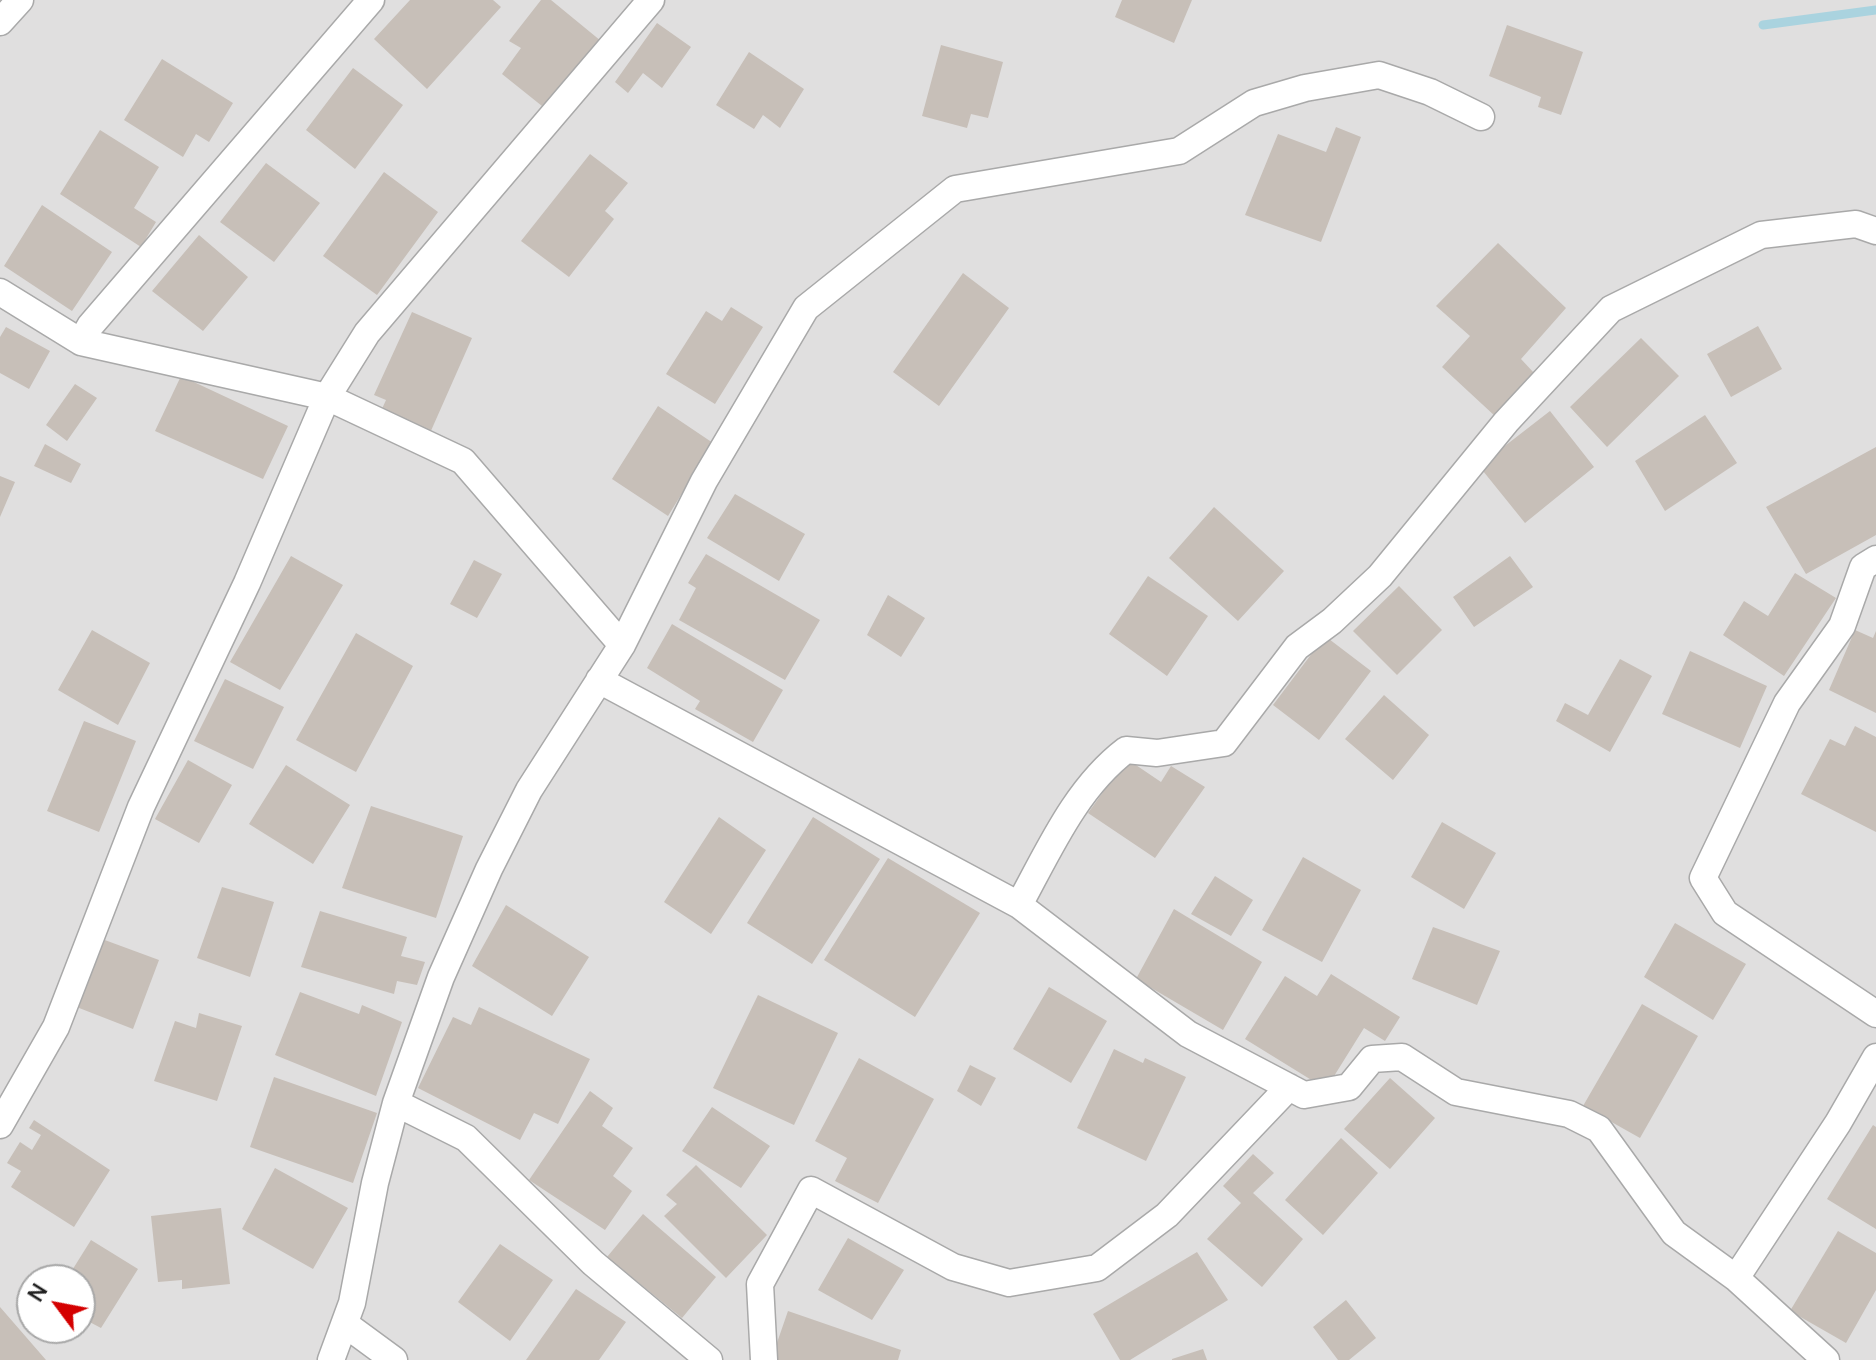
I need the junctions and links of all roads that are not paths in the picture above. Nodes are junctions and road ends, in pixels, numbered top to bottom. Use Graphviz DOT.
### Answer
graph roads {
  1 [pos="20,0"];
  2 [pos="371,0"];
  3 [pos="651,0"];
  4 [pos="0,22"];
  5 [pos="1481,117"];
  6 [pos="1876,231"];
  7 [pos="0,292"];
  8 [pos="81,342"];
  9 [pos="327,397"];
  10 [pos="1876,559"];
  11 [pos="622,645"];
  12 [pos="599,680"];
  13 [pos="1019,905"];
  14 [pos="1876,1014"];
  15 [pos="1876,1057"];
  16 [pos="1289,1087"];
  17 [pos="396,1103"];
  18 [pos="0,1125"];
  19 [pos="1736,1278"];
  20 [pos="345,1324"];
  21 [pos="331,1360"];
  22 [pos="394,1360"];
  23 [pos="709,1360"];
  24 [pos="764,1360"];
  25 [pos="1826,1360"];
  1 -- 4 [label="street"];
  2 -- 8 [label="street"];
  3 -- 9 [label="street"];
  5 -- 11 [label="street"];
  6 -- 13 [label="street"];
  7 -- 8 [label="street"];
  8 -- 9 [label="street"];
  9 -- 11 [label="street"];
  9 -- 18 [label="street"];
  10 -- 14 [label="street"];
  11 -- 12 [label="street"];
  12 -- 13 [label="street"];
  12 -- 17 [label="street"];
  13 -- 16 [label="street"];
  15 -- 19 [label="street"];
  16 -- 19 [label="street"];
  16 -- 24 [label="street"];
  17 -- 20 [label="street"];
  17 -- 23 [label="street"];
  19 -- 25 [label="street"];
  20 -- 21 [label="street"];
  20 -- 22 [label="street"];
}
